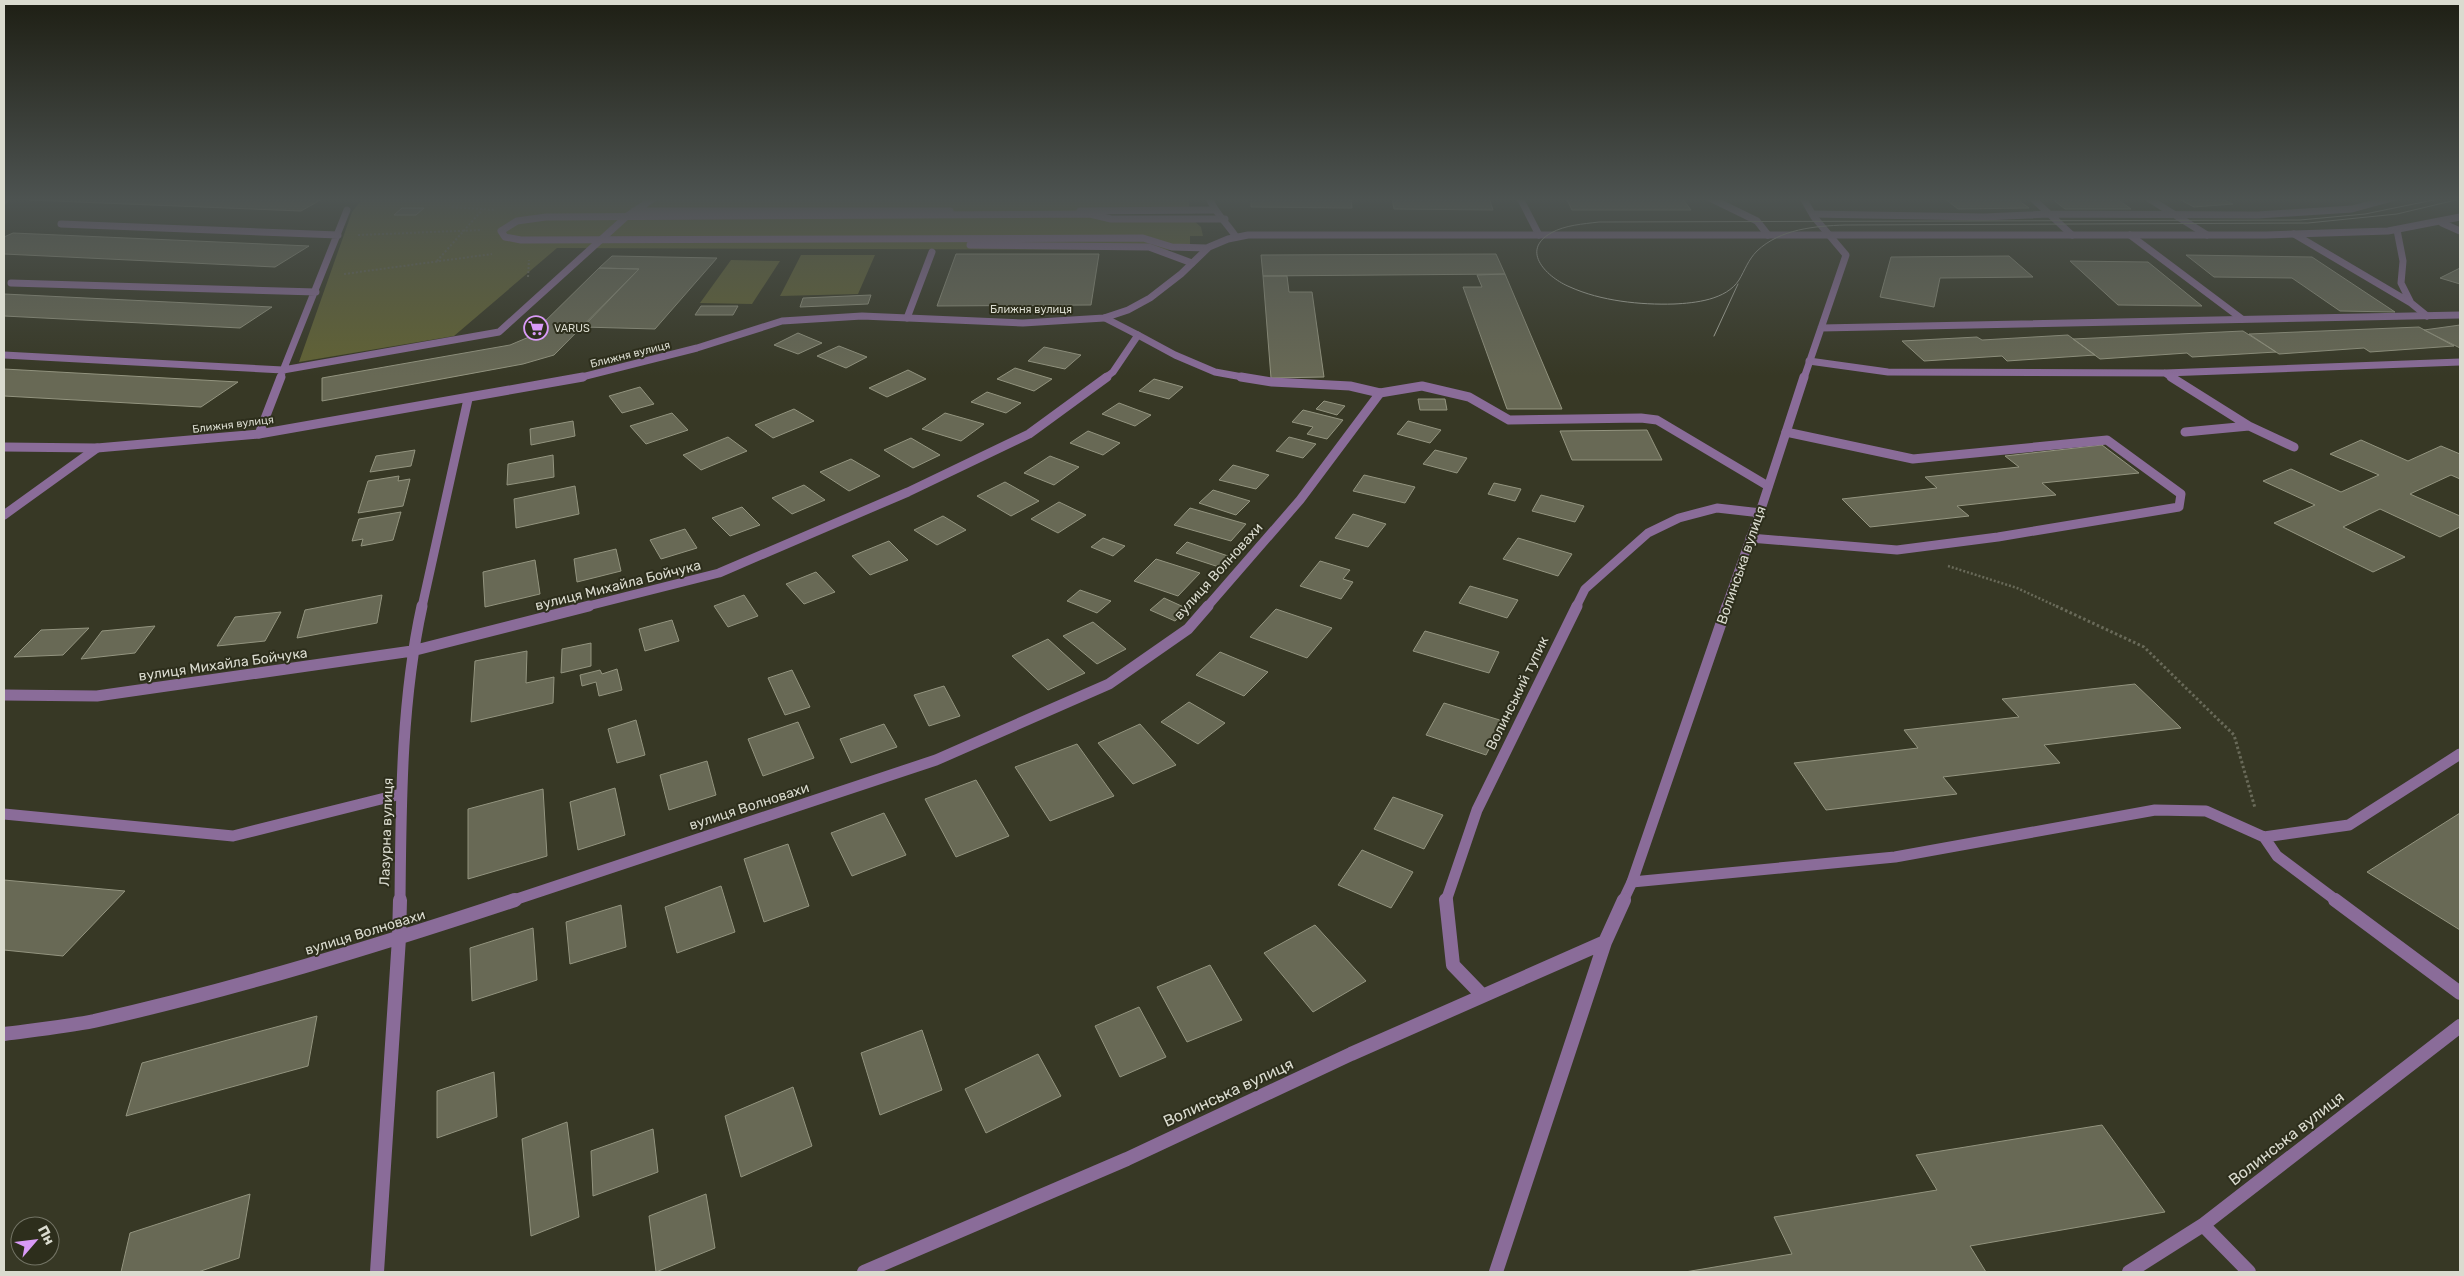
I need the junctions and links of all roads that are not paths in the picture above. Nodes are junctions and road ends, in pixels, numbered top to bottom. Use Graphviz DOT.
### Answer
graph roads {
  1 [pos="329,258"];
  2 [pos="583,258"];
  3 [pos="930,258"];
  4 [pos="1178,258"];
  5 [pos="1197,258"];
  6 [pos="1845,258"];
  7 [pos="2160,258"];
  8 [pos="2334,258"];
  9 [pos="2402,258"];
  10 [pos="1192,263"];
  11 [pos="11,283"];
  12 [pos="316,292"];
  13 [pos="2410,303"];
  14 [pos="2460,315"];
  15 [pos="2427,316"];
  16 [pos="907,318"];
  17 [pos="1105,318"];
  18 [pos="2242,318"];
  19 [pos="1821,328"];
  20 [pos="1138,335"];
  21 [pos="4,355"];
  22 [pos="1809,361"];
  23 [pos="2460,362"];
  24 [pos="282,370"];
  25 [pos="2165,373"];
  26 [pos="1380,393"];
  27 [pos="468,399"];
  28 [pos="2248,426"];
  29 [pos="1786,432"];
  30 [pos="2186,432"];
  31 [pos="259,434"];
  32 [pos="4,447"];
  33 [pos="97,448"];
  34 [pos="2294,448"];
  35 [pos="1768,486"];
  36 [pos="1761,513"];
  37 [pos="4,515"];
  38 [pos="1750,538"];
  39 [pos="412,651"];
  40 [pos="4,695"];
  41 [pos="2460,754"];
  42 [pos="401,794"];
  43 [pos="4,814"];
  44 [pos="2264,837"];
  45 [pos="1632,882"];
  46 [pos="399,938"];
  47 [pos="1605,942"];
  48 [pos="2460,993"];
  49 [pos="1482,995"];
  50 [pos="2460,1026"];
  51 [pos="4,1034"];
  52 [pos="2203,1225"];
  53 [pos="377,1272"];
  54 [pos="864,1272"];
  55 [pos="1496,1272"];
  56 [pos="2129,1272"];
  57 [pos="2250,1272"];
  1 -- 12 [label="street"];
  2 -- 24 [label="street"];
  3 -- 16 [label="street"];
  4 -- 10 [label="street"];
  5 -- 10 [label="street, Ближня вулиця"];
  6 -- 19 [label="street, Волинська вулиця"];
  7 -- 18 [label="street"];
  8 -- 13 [label="street"];
  9 -- 13 [label="street"];
  10 -- 17 [label="street, Ближня вулиця"];
  11 -- 12 [label="street"];
  12 -- 24 [label="street"];
  13 -- 15 [label="street"];
  14 -- 15 [label="street"];
  15 -- 18 [label="street"];
  16 -- 17 [label="street, Ближня вулиця"];
  16 -- 27 [label="street, Ближня вулиця"];
  17 -- 20 [label="street"];
  18 -- 19 [label="street"];
  19 -- 22 [label="street, Волинська вулиця"];
  20 -- 26 [label="street"];
  20 -- 39 [label="street, вулиця Михайла Бойчука"];
  21 -- 24 [label="street"];
  22 -- 25 [label="street"];
  22 -- 29 [label="street, Волинська вулиця"];
  23 -- 25 [label="street"];
  24 -- 31 [label="street"];
  25 -- 28 [label="street"];
  26 -- 35 [label="street"];
  26 -- 46 [label="street, вулиця Волновахи"];
  27 -- 31 [label="street, Ближня вулиця"];
  27 -- 39 [label="street, Лазурна вулиця"];
  28 -- 30 [label="street"];
  28 -- 34 [label="street"];
  29 -- 35 [label="street, Волинська вулиця"];
  29 -- 38 [label="street"];
  31 -- 33 [label="street, Ближня вулиця"];
  32 -- 33 [label="street, Ближня вулиця"];
  33 -- 37 [label="street"];
  35 -- 36 [label="street, Волинська вулиця"];
  36 -- 38 [label="street, Волинська вулиця"];
  36 -- 49 [label="street, Волинський тупик"];
  38 -- 45 [label="street, Волинська вулиця"];
  39 -- 40 [label="street, вулиця Михайла Бойчука"];
  39 -- 42 [label="street, Лазурна вулиця"];
  41 -- 44 [label="street"];
  42 -- 43 [label="street"];
  42 -- 46 [label="street, Лазурна вулиця"];
  44 -- 45 [label="street"];
  44 -- 48 [label="street"];
  45 -- 47 [label="street, Волинська вулиця"];
  46 -- 51 [label="street, вулиця Волновахи"];
  46 -- 53 [label="street, Лазурна вулиця"];
  47 -- 49 [label="street, Волинська вулиця"];
  47 -- 55 [label="street, Волинська вулиця"];
  49 -- 54 [label="street, Волинська вулиця"];
  50 -- 52 [label="street, Волинська вулиця"];
  52 -- 56 [label="street, Волинська вулиця"];
  52 -- 57 [label="street"];
}
